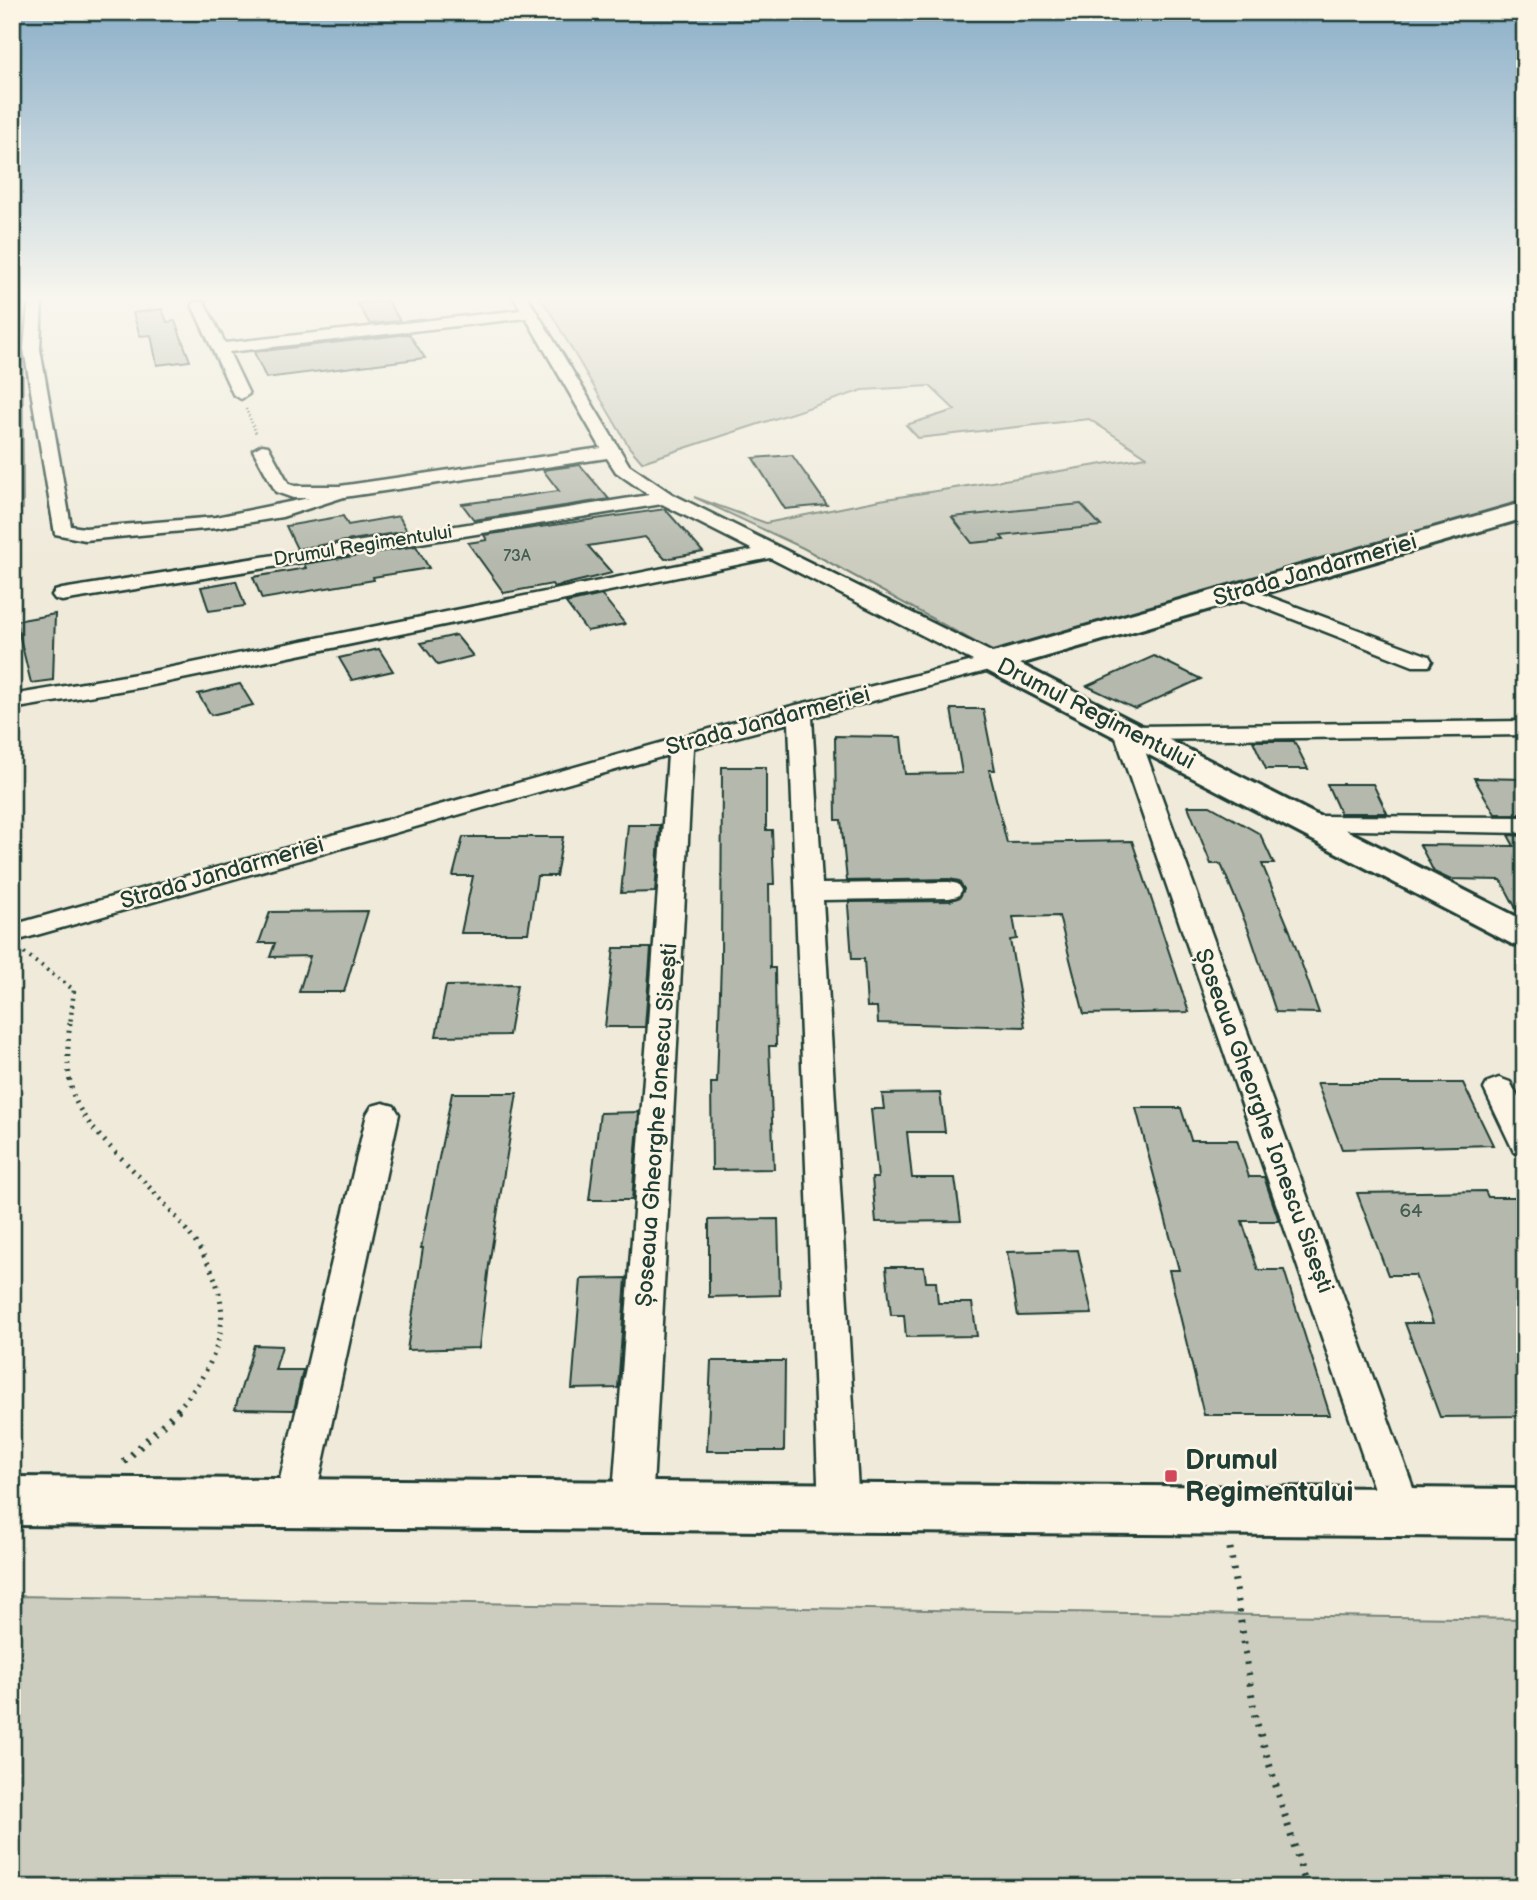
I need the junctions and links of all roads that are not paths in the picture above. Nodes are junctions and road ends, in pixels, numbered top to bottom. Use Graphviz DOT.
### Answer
graph roads {
  1 [pos="38,385"];
  2 [pos="237,385"];
  3 [pos="573,385"];
  4 [pos="241,394"];
  5 [pos="262,450"];
  6 [pos="611,452"];
  7 [pos="340,492"];
  8 [pos="665,498"];
  9 [pos="1519,515"];
  10 [pos="771,552"];
  11 [pos="1238,591"];
  12 [pos="62,595"];
  13 [pos="1422,661"];
  14 [pos="993,662"];
  15 [pos="12,702"];
  16 [pos="800,711"];
  17 [pos="1525,728"];
  18 [pos="1128,731"];
  19 [pos="681,744"];
  20 [pos="1311,824"];
  21 [pos="1525,825"];
  22 [pos="948,890"];
  23 [pos="809,891"];
  24 [pos="1525,936"];
  25 [pos="16,942"];
  26 [pos="1499,1089"];
  27 [pos="383,1114"];
  28 [pos="1525,1144"];
  29 [pos="12,1501"];
  30 [pos="294,1504"];
  31 [pos="632,1507"];
  32 [pos="839,1507"];
  33 [pos="1402,1512"];
  34 [pos="1525,1513"];
  1 -- 7 [label="street"];
  2 -- 4 [label="street"];
  3 -- 6 [label="street, Drumul Regimentului"];
  5 -- 7 [label="street"];
  6 -- 7 [label="street"];
  6 -- 8 [label="street, Drumul Regimentului"];
  8 -- 10 [label="street, Drumul Regimentului"];
  8 -- 12 [label="street, Drumul Regimentului"];
  9 -- 11 [label="street, Strada Jandarmeriei"];
  10 -- 14 [label="street, Drumul Regimentului"];
  10 -- 15 [label="street"];
  11 -- 13 [label="street"];
  11 -- 14 [label="street, Strada Jandarmeriei"];
  14 -- 16 [label="street, Strada Jandarmeriei"];
  14 -- 18 [label="street, Drumul Regimentului"];
  16 -- 19 [label="street, Strada Jandarmeriei"];
  16 -- 23 [label="street"];
  17 -- 18 [label="street"];
  18 -- 20 [label="street, Drumul Regimentului"];
  18 -- 33 [label="street, Șoseaua Gheorghe Ionescu Sisești"];
  19 -- 25 [label="street, Strada Jandarmeriei"];
  19 -- 31 [label="street, Șoseaua Gheorghe Ionescu Sisești"];
  20 -- 21 [label="street"];
  20 -- 24 [label="street, Drumul Regimentului"];
  22 -- 23 [label="street"];
  23 -- 32 [label="street"];
  26 -- 28 [label="street"];
  27 -- 30 [label="street"];
  29 -- 30 [label="street"];
  30 -- 31 [label="street"];
  31 -- 32 [label="street"];
  32 -- 33 [label="street"];
  33 -- 34 [label="street"];
}
